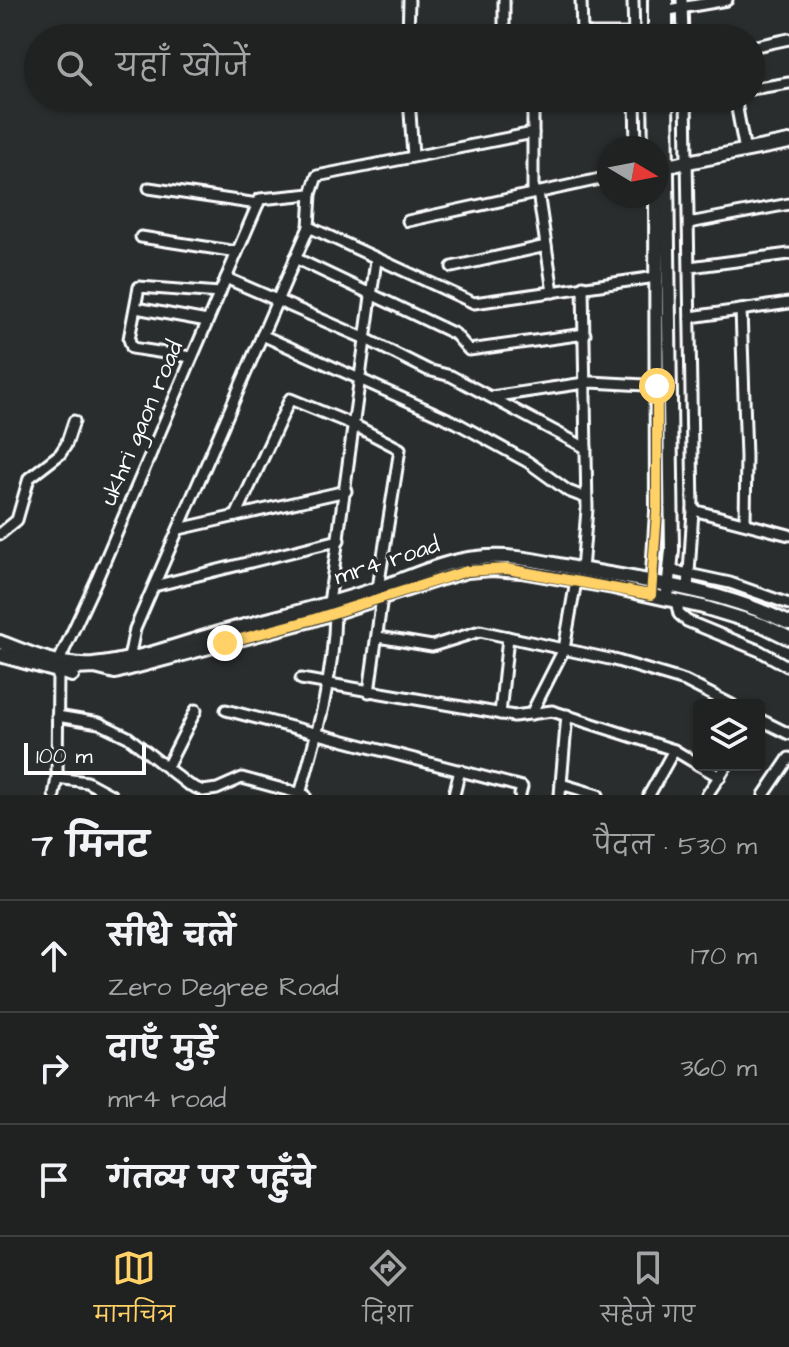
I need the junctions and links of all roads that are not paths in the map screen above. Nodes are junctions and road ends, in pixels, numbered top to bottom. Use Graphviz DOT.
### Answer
graph roads {
  1 [pos="409,0"];
  2 [pos="504,0"];
  3 [pos="581,0"];
  4 [pos="633,0"];
  5 [pos="727,0"];
  6 [pos="682,4"];
  7 [pos="660,5"];
  8 [pos="408,24"];
  9 [pos="504,24"];
  10 [pos="582,24"];
  11 [pos="634,24"];
  12 [pos="683,24"];
  13 [pos="789,39"];
  14 [pos="765,44"];
  15 [pos="789,83"];
  16 [pos="765,87"];
  17 [pos="410,112"];
  18 [pos="533,112"];
  19 [pos="635,112"];
  20 [pos="655,112"];
  21 [pos="665,112"];
  22 [pos="687,112"];
  23 [pos="738,112"];
  24 [pos="533,133"];
  25 [pos="636,136"];
  26 [pos="656,136"];
  27 [pos="664,136"];
  28 [pos="789,142"];
  29 [pos="745,151"];
  30 [pos="413,156"];
  31 [pos="689,163"];
  32 [pos="669,166"];
  33 [pos="597,180"];
  34 [pos="149,188"];
  35 [pos="535,193"];
  36 [pos="311,194"];
  37 [pos="259,202"];
  38 [pos="789,204"];
  39 [pos="656,208"];
  40 [pos="662,208"];
  41 [pos="408,221"];
  42 [pos="689,223"];
  43 [pos="309,227"];
  44 [pos="141,237"];
  45 [pos="546,246"];
  46 [pos="237,252"];
  47 [pos="789,254"];
  48 [pos="295,258"];
  49 [pos="376,260"];
  50 [pos="452,267"];
  51 [pos="690,267"];
  52 [pos="656,277"];
  53 [pos="226,278"];
  54 [pos="583,286"];
  55 [pos="553,292"];
  56 [pos="220,293"];
  57 [pos="371,295"];
  58 [pos="277,301"];
  59 [pos="789,303"];
  60 [pos="136,308"];
  61 [pos="741,310"];
  62 [pos="691,317"];
  63 [pos="207,321"];
  64 [pos="585,334"];
  65 [pos="262,335"];
  66 [pos="366,339"];
  67 [pos="191,357"];
  68 [pos="360,380"];
  69 [pos="585,383"];
  70 [pos="663,386"];
  71 [pos="491,397"];
  72 [pos="74,421"];
  73 [pos="354,425"];
  74 [pos="586,448"];
  75 [pos="346,491"];
  76 [pos="586,498"];
  77 [pos="693,510"];
  78 [pos="236,516"];
  79 [pos="745,522"];
  80 [pos="179,529"];
  81 [pos="0,534"];
  82 [pos="789,535"];
  83 [pos="339,540"];
  84 [pos="670,570"];
  85 [pos="688,573"];
  86 [pos="579,575"];
  87 [pos="654,580"];
  88 [pos="669,584"];
  89 [pos="154,586"];
  90 [pos="688,589"];
  91 [pos="380,593"];
  92 [pos="651,595"];
  93 [pos="671,600"];
  94 [pos="789,604"];
  95 [pos="332,608"];
  96 [pos="789,623"];
  97 [pos="378,637"];
  98 [pos="508,637"];
  99 [pos="789,638"];
  100 [pos="0,642"];
  101 [pos="564,649"];
  102 [pos="0,655"];
  103 [pos="129,658"];
  104 [pos="789,667"];
  105 [pos="58,668"];
  106 [pos="301,679"];
  107 [pos="329,684"];
  108 [pos="369,692"];
  109 [pos="720,699"];
  110 [pos="196,710"];
  111 [pos="226,710"];
  112 [pos="500,714"];
  113 [pos="531,714"];
  114 [pos="567,715"];
  115 [pos="57,716"];
  116 [pos="765,722"];
  117 [pos="317,733"];
  118 [pos="789,734"];
  119 [pos="674,750"];
  120 [pos="789,758"];
  121 [pos="693,761"];
  122 [pos="167,767"];
  123 [pos="460,770"];
  124 [pos="710,771"];
  125 [pos="724,771"];
  126 [pos="720,777"];
  127 [pos="57,778"];
  128 [pos="560,790"];
  129 [pos="202,793"];
  130 [pos="303,794"];
  131 [pos="54,795"];
  132 [pos="111,795"];
  133 [pos="454,795"];
  134 [pos="520,795"];
  135 [pos="598,795"];
  136 [pos="649,795"];
  137 [pos="707,795"];
  138 [pos="764,795"];
  1 -- 8 [label="street"];
  2 -- 9 [label="street"];
  3 -- 10 [label="street"];
  4 -- 11 [label="street"];
  5 -- 6 [label="street"];
  6 -- 7 [label="street"];
  6 -- 12 [label="street"];
  13 -- 14 [label="street"];
  15 -- 16 [label="street"];
  17 -- 30 [label="street"];
  18 -- 24 [label="street"];
  19 -- 25 [label="street"];
  20 -- 26 [label="street"];
  21 -- 27 [label="street"];
  22 -- 31 [label="street"];
  23 -- 29 [label="street"];
  24 -- 30 [label="street"];
  24 -- 35 [label="street"];
  28 -- 29 [label="street"];
  29 -- 31 [label="street"];
  30 -- 36 [label="street"];
  31 -- 32 [label="street"];
  31 -- 42 [label="street"];
  33 -- 35 [label="street"];
  34 -- 37 [label="street"];
  35 -- 41 [label="street"];
  35 -- 45 [label="street"];
  36 -- 37 [label="street"];
  36 -- 43 [label="street"];
  37 -- 46 [label="street, ukhri gaon road"];
  38 -- 42 [label="street"];
  39 -- 52 [label="street"];
  40 -- 70 [label="street"];
  42 -- 51 [label="street"];
  43 -- 48 [label="street"];
  43 -- 49 [label="street"];
  44 -- 46 [label="street"];
  45 -- 50 [label="street"];
  45 -- 55 [label="street"];
  46 -- 53 [label="street, ukhri gaon road"];
  47 -- 51 [label="street"];
  48 -- 57 [label="street"];
  48 -- 58 [label="street"];
  49 -- 55 [label="street"];
  49 -- 57 [label="street"];
  51 -- 62 [label="street"];
  52 -- 54 [label="street"];
  52 -- 70 [label="street"];
  53 -- 56 [label="street, ukhri gaon road"];
  53 -- 58 [label="street"];
  54 -- 55 [label="street"];
  54 -- 64 [label="street"];
  56 -- 60 [label="street"];
  56 -- 63 [label="street, ukhri gaon road"];
  57 -- 64 [label="street"];
  57 -- 66 [label="street"];
  58 -- 65 [label="street"];
  58 -- 66 [label="street"];
  59 -- 61 [label="street"];
  60 -- 63 [label="street"];
  60 -- 67 [label="street"];
  61 -- 62 [label="street"];
  61 -- 79 [label="street"];
  62 -- 77 [label="street"];
  63 -- 67 [label="street, ukhri gaon road"];
  64 -- 69 [label="street"];
  65 -- 68 [label="street"];
  65 -- 80 [label="street"];
  66 -- 68 [label="street"];
  66 -- 71 [label="street"];
  67 -- 105 [label="street, ukhri gaon road"];
  68 -- 73 [label="street"];
  68 -- 76 [label="street"];
  69 -- 70 [label="street"];
  69 -- 71 [label="street"];
  69 -- 74 [label="street"];
  70 -- 84 [label="street"];
  70 -- 87 [label="street"];
  71 -- 74 [label="street"];
  72 -- 81 [label="street"];
  73 -- 75 [label="street"];
  73 -- 78 [label="street"];
  73 -- 91 [label="street"];
  74 -- 76 [label="street"];
  75 -- 78 [label="street"];
  75 -- 83 [label="street"];
  76 -- 86 [label="street"];
  77 -- 79 [label="street"];
  77 -- 85 [label="street"];
  78 -- 80 [label="street"];
  79 -- 82 [label="street"];
  80 -- 89 [label="street"];
  83 -- 89 [label="street"];
  83 -- 95 [label="street"];
  84 -- 85 [label="street"];
  84 -- 88 [label="street"];
  85 -- 90 [label="street"];
  85 -- 94 [label="street"];
  86 -- 87 [label="street, mr4 road"];
  86 -- 91 [label="street, mr4 road"];
  86 -- 92 [label="street, mr4 road"];
  86 -- 101 [label="street"];
  87 -- 88 [label="street, mr4 road"];
  87 -- 92 [label="street"];
  88 -- 90 [label="street, mr4 road"];
  88 -- 93 [label="street"];
  89 -- 103 [label="street"];
  90 -- 96 [label="street, mr4 road"];
  91 -- 95 [label="street, mr4 road"];
  91 -- 97 [label="street"];
  92 -- 93 [label="street, mr4 road"];
  93 -- 99 [label="street, mr4 road"];
  93 -- 104 [label="street"];
  95 -- 103 [label="street, mr4 road"];
  95 -- 105 [label="street, mr4 road"];
  95 -- 107 [label="street"];
  97 -- 98 [label="street"];
  97 -- 108 [label="street"];
  98 -- 101 [label="street"];
  98 -- 112 [label="street"];
  100 -- 105 [label="street, mr4 road"];
  101 -- 109 [label="street"];
  101 -- 113 [label="street"];
  102 -- 105 [label="street, mr4 road"];
  103 -- 105 [label="street, mr4 road"];
  105 -- 115 [label="street"];
  106 -- 107 [label="street"];
  107 -- 108 [label="street"];
  107 -- 117 [label="street"];
  108 -- 112 [label="street"];
  110 -- 122 [label="street"];
  111 -- 117 [label="street"];
  112 -- 113 [label="street"];
  113 -- 114 [label="street"];
  114 -- 119 [label="street"];
  114 -- 128 [label="street"];
  115 -- 122 [label="street"];
  115 -- 127 [label="street"];
  116 -- 118 [label="street"];
  117 -- 123 [label="street"];
  117 -- 130 [label="street"];
  119 -- 121 [label="street"];
  119 -- 136 [label="street"];
  120 -- 138 [label="street"];
  122 -- 129 [label="street"];
  123 -- 133 [label="street"];
  123 -- 134 [label="street"];
  124 -- 126 [label="street"];
  125 -- 126 [label="street"];
  126 -- 137 [label="street"];
  127 -- 131 [label="street"];
  127 -- 132 [label="street"];
  128 -- 135 [label="street"];
  129 -- 130 [label="street"];
}
